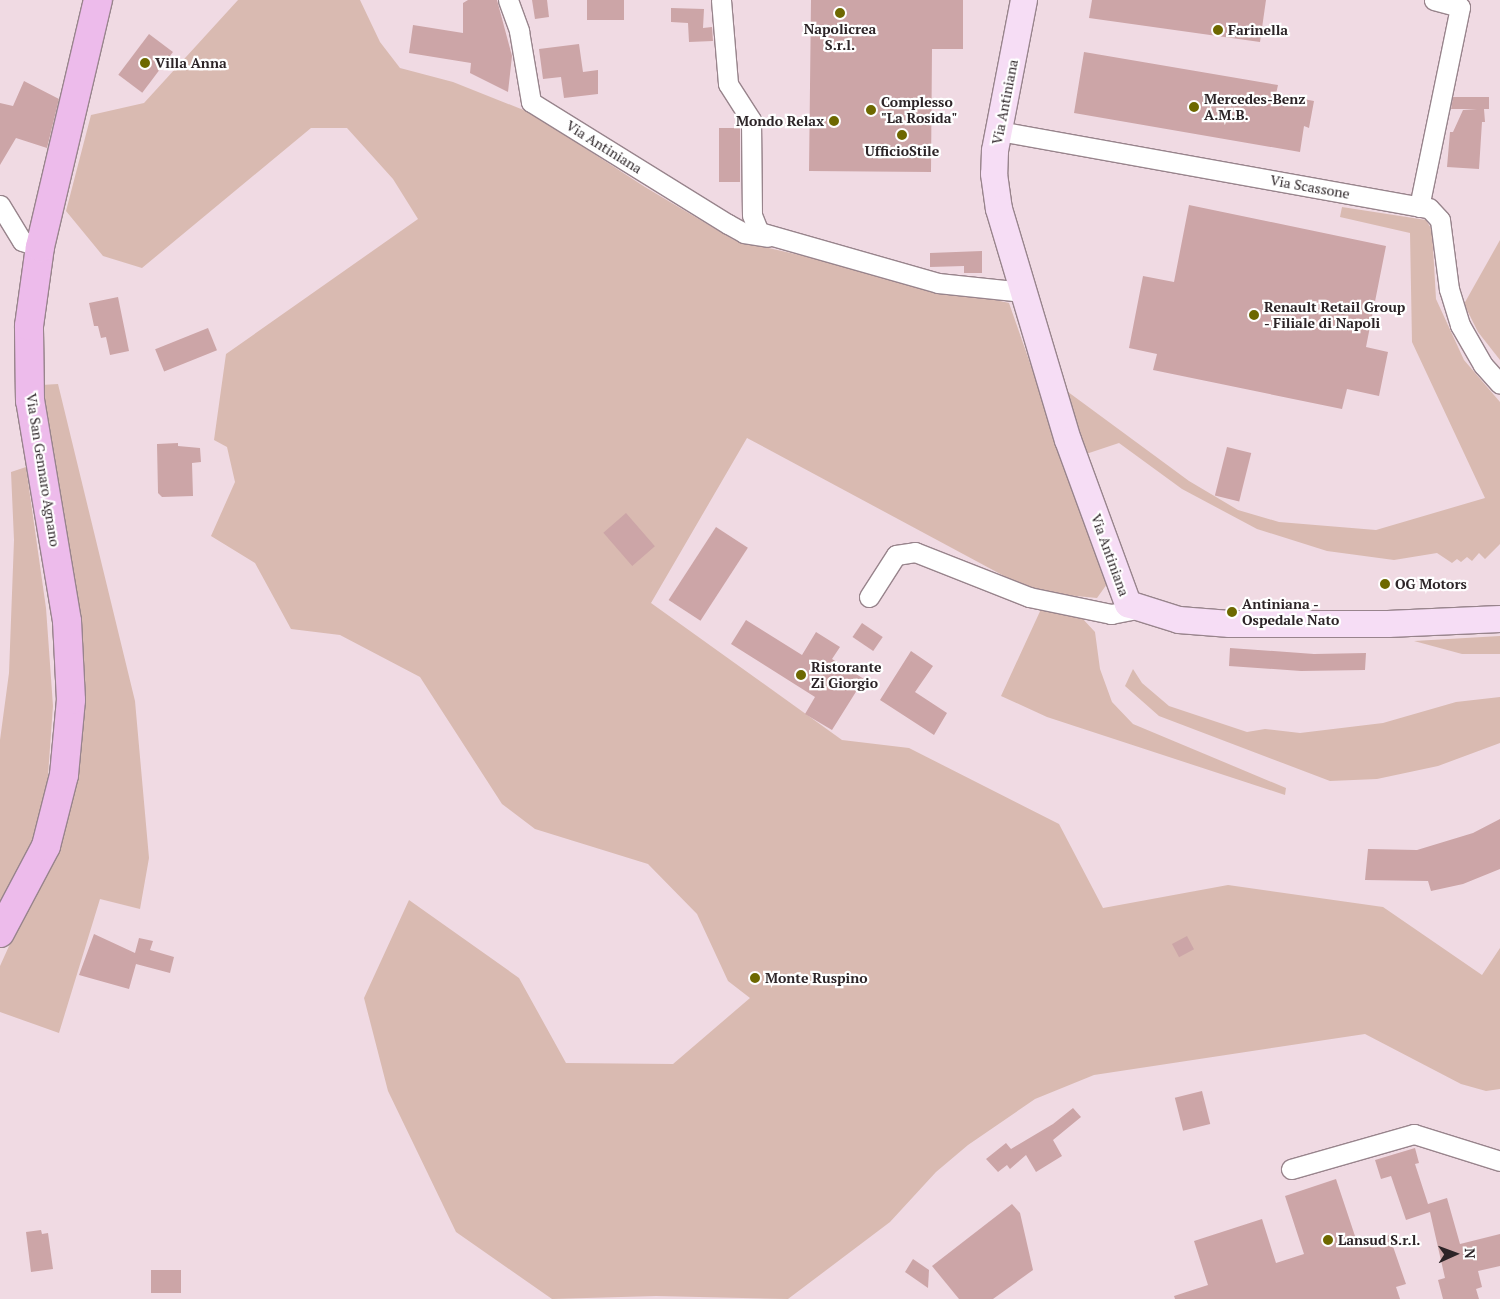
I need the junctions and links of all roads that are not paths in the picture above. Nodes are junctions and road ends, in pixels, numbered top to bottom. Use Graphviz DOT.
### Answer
graph roads {
  1 [pos="98,0"];
  2 [pos="508,0"];
  3 [pos="722,0"];
  4 [pos="1024,0"];
  5 [pos="1434,0"];
  6 [pos="999,131"];
  7 [pos="0,205"];
  8 [pos="1419,207"];
  9 [pos="770,238"];
  10 [pos="40,247"];
  11 [pos="1024,292"];
  12 [pos="1500,384"];
  13 [pos="869,597"];
  14 [pos="1136,609"];
  15 [pos="1500,619"];
  16 [pos="0,933"];
  17 [pos="1500,1160"];
  18 [pos="1291,1169"];
  1 -- 10 [label="main road, Via San Gennaro Agnano"];
  2 -- 9 [label="street, Via Antiniana"];
  3 -- 9 [label="street"];
  4 -- 6 [label="street, Via Antiniana"];
  5 -- 8 [label="street"];
  6 -- 8 [label="street, Via Scassone"];
  6 -- 11 [label="street, Via Antiniana"];
  7 -- 10 [label="street"];
  8 -- 12 [label="street, Via Scassone"];
  9 -- 11 [label="street, Via Antiniana"];
  10 -- 16 [label="main road, Via San Gennaro Agnano"];
  11 -- 14 [label="street, Via Antiniana"];
  13 -- 14 [label="street"];
  14 -- 15 [label="street, Via Antiniana"];
  17 -- 18 [label="street"];
}
